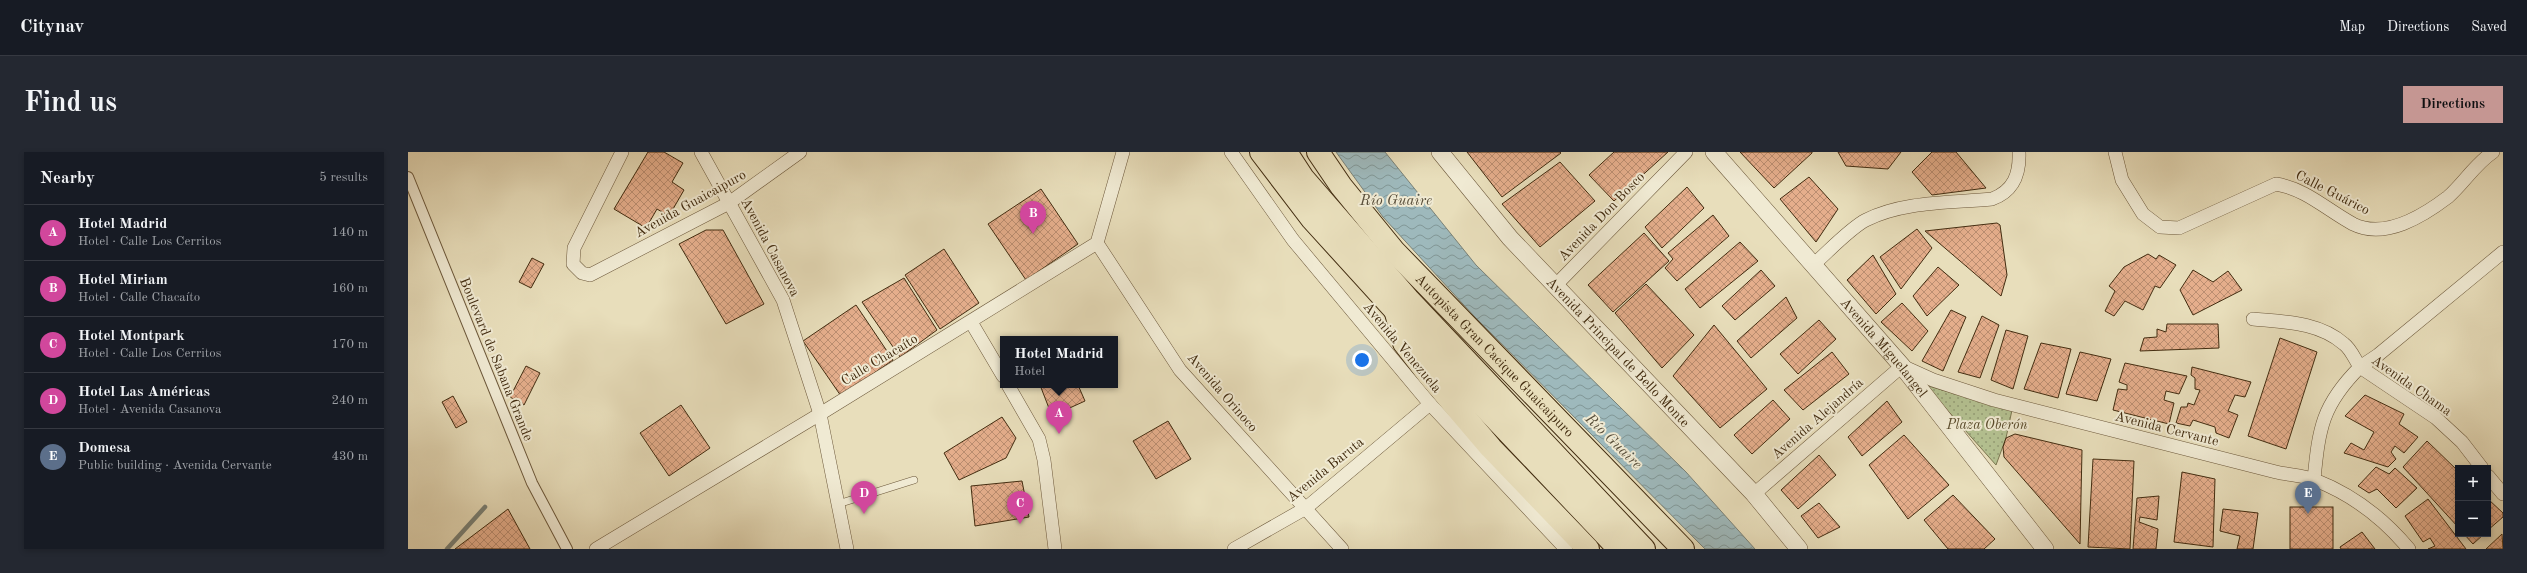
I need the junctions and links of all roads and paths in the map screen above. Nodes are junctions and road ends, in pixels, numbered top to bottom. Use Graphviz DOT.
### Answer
graph roads {
  1 [pos="700,152"];
  2 [pos="800,152"];
  3 [pos="1123,152"];
  4 [pos="1231,152"];
  5 [pos="1261,152"];
  6 [pos="1286,152"];
  7 [pos="1318,152"];
  8 [pos="1440,152"];
  9 [pos="1686,152"];
  10 [pos="1714,152"];
  11 [pos="2019,152"];
  12 [pos="2114,152"];
  13 [pos="623,154"];
  14 [pos="2488,154"];
  15 [pos="408,177"];
  16 [pos="729,203"];
  17 [pos="1097,243"];
  18 [pos="2503,252"];
  19 [pos="1813,265"];
  20 [pos="1556,285"];
  21 [pos="1396,312"];
  22 [pos="2253,319"];
  23 [pos="971,322"];
  24 [pos="1902,366"];
  25 [pos="2360,367"];
  26 [pos="1000,371"];
  27 [pos="1010,388"];
  28 [pos="1430,404"];
  29 [pos="820,414"];
  30 [pos="2480,465"];
  31 [pos="2314,479"];
  32 [pos="914,480"];
  33 [pos="2491,480"];
  34 [pos="1754,494"];
  35 [pos="2503,494"];
  36 [pos="838,504"];
  37 [pos="1306,508"];
  38 [pos="567,549"];
  39 [pos="596,549"];
  40 [pos="847,549"];
  41 [pos="1056,549"];
  42 [pos="1234,549"];
  43 [pos="1342,549"];
  44 [pos="1566,549"];
  45 [pos="1588,549"];
  46 [pos="1619,549"];
  47 [pos="1644,549"];
  48 [pos="1683,549"];
  49 [pos="1799,549"];
  50 [pos="2045,549"];
  51 [pos="2408,549"];
  1 -- 16 [label="street, Avenida Casanova"];
  2 -- 16 [label="street, Avenida Guaicaipuro"];
  3 -- 17 [label="street"];
  4 -- 28 [label="street, Avenida Venezuela"];
  5 -- 21 [label="highway"];
  6 -- 47 [label="highway"];
  7 -- 48 [label="highway, Autopista Gran Cacique Guaicaipuro"];
  8 -- 20 [label="street, Avenida Principal de Bello Monte"];
  9 -- 20 [label="street, Avenida Don Bosco"];
  10 -- 19 [label="street, Avenida Miguelangel"];
  11 -- 19 [label="street"];
  12 -- 14 [label="street, Calle Guárico"];
  13 -- 16 [label="street, Avenida Guaicaipuro"];
  15 -- 38 [label="street, Boulevard de Sabana Grande"];
  16 -- 29 [label="street, Avenida Casanova"];
  17 -- 23 [label="street, Calle Chacaíto"];
  17 -- 37 [label="street, Avenida Orinoco"];
  18 -- 25 [label="street"];
  19 -- 24 [label="street, Avenida Miguelangel"];
  20 -- 34 [label="street, Avenida Principal de Bello Monte"];
  21 -- 45 [label="highway"];
  21 -- 46 [label="highway"];
  22 -- 25 [label="street"];
  23 -- 26 [label="street"];
  23 -- 29 [label="street, Calle Chacaíto"];
  24 -- 31 [label="street, Avenida Cervante"];
  24 -- 34 [label="street, Avenida Alejandría"];
  24 -- 50 [label="street, Avenida Miguelangel"];
  25 -- 30 [label="street, Avenida Chama"];
  25 -- 31 [label="street, Avenida Chama"];
  27 -- 41 [label="street"];
  28 -- 37 [label="street, Avenida Baruta"];
  28 -- 44 [label="street, Avenida Venezuela"];
  29 -- 36 [label="street, Avenida Casanova"];
  29 -- 39 [label="street, Calle Chacaíto"];
  31 -- 51 [label="street, Avenida Cervante"];
  32 -- 36 [label="lane"];
  33 -- 35 [label="street"];
  34 -- 49 [label="street, Avenida Principal de Bello Monte"];
  36 -- 40 [label="street, Avenida Casanova"];
  37 -- 42 [label="street, Avenida Baruta"];
  37 -- 43 [label="street, Avenida Orinoco"];
}
